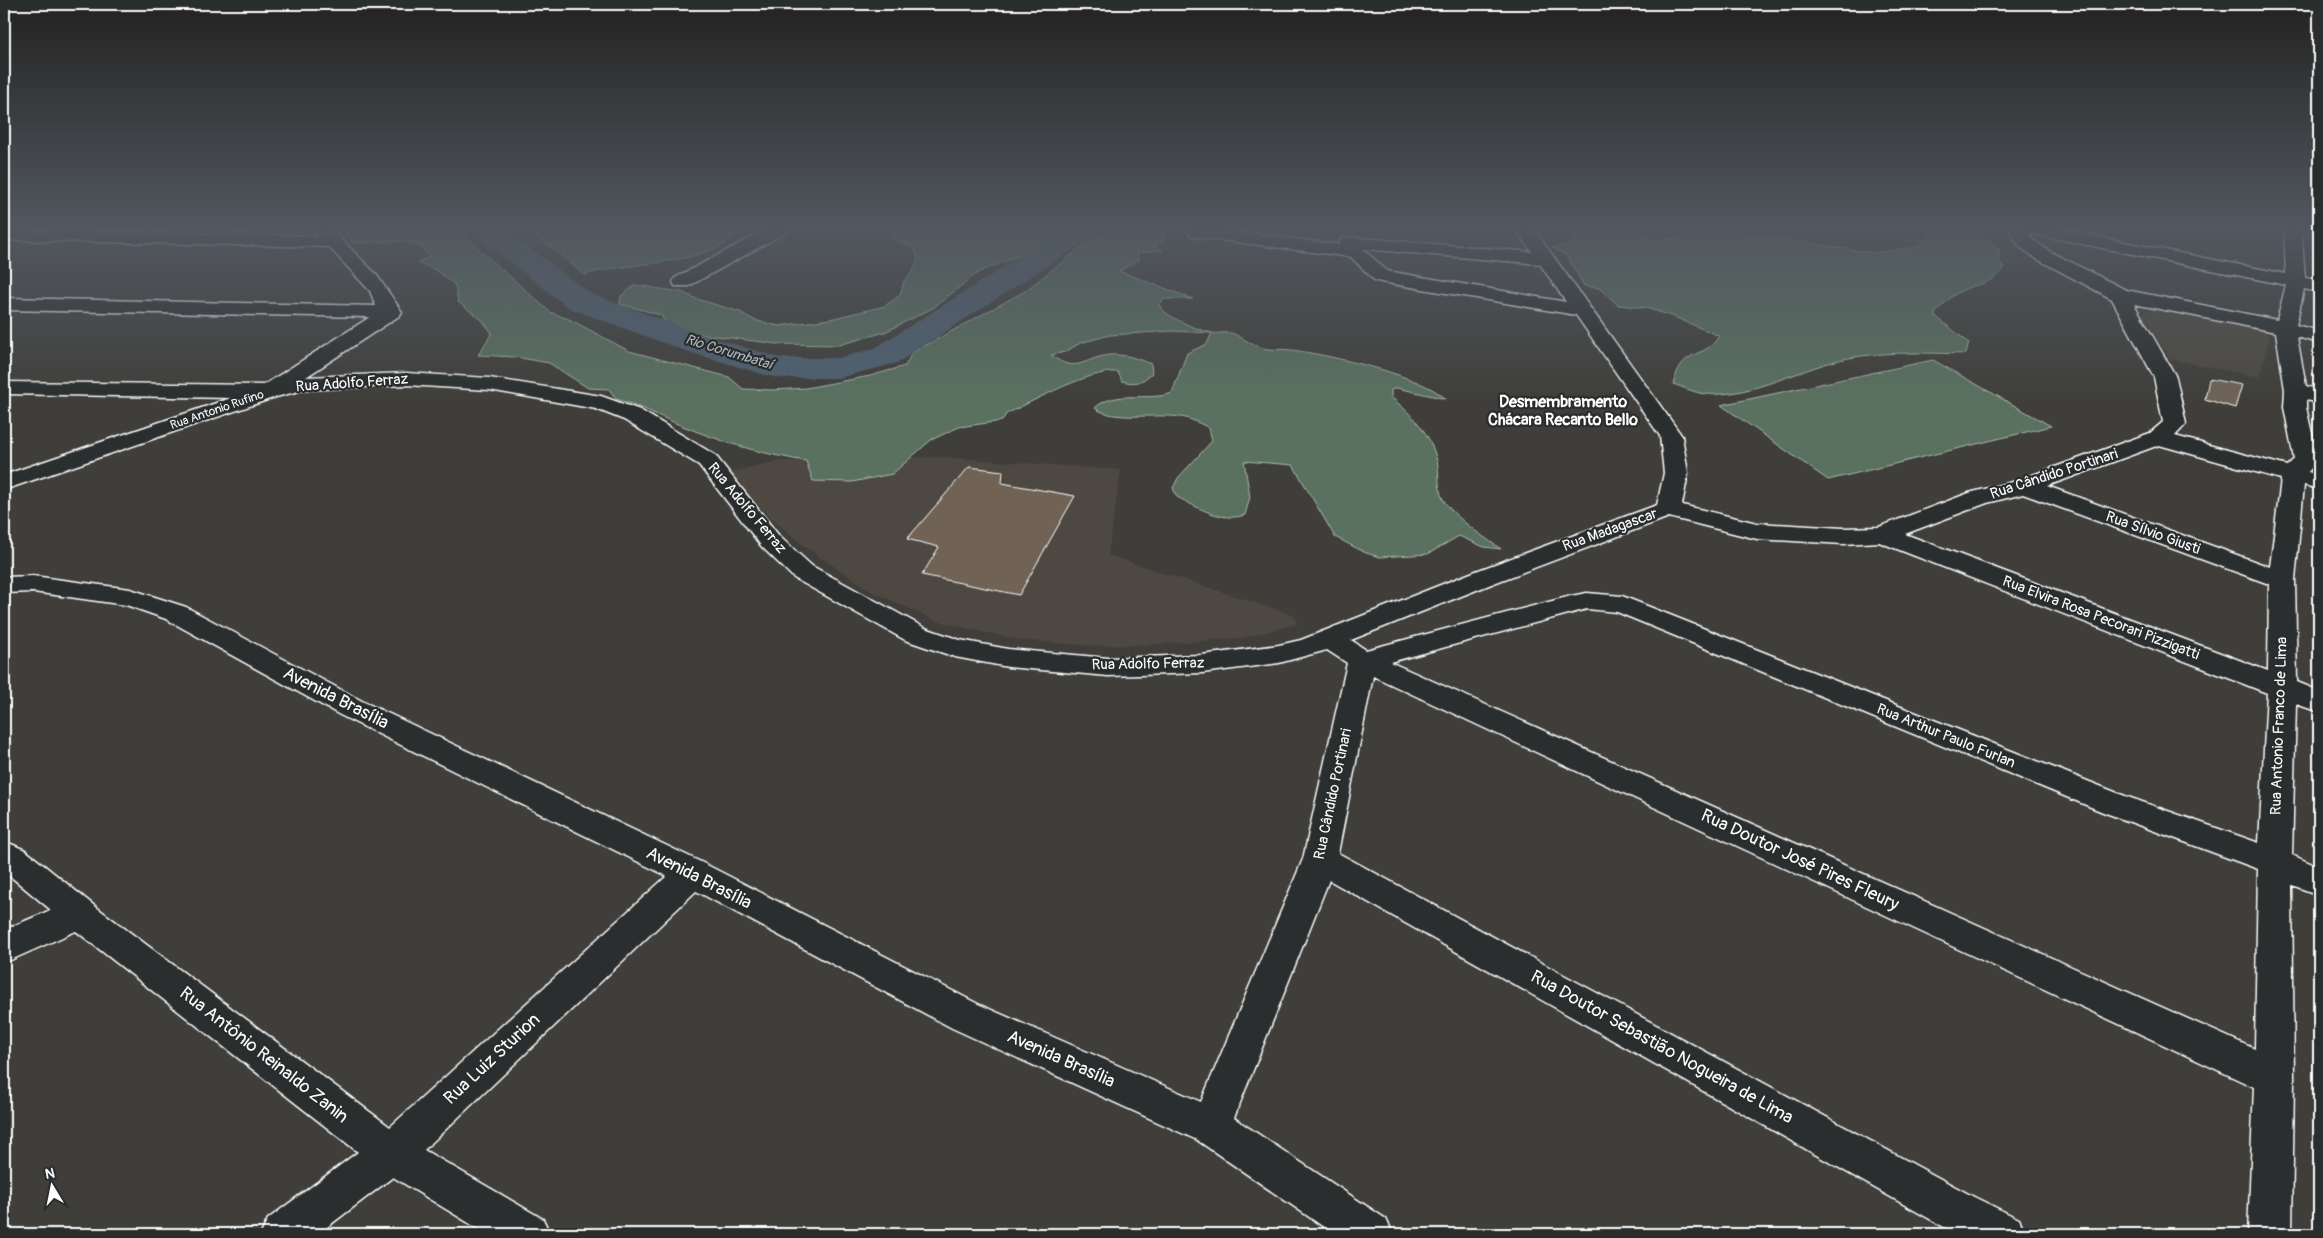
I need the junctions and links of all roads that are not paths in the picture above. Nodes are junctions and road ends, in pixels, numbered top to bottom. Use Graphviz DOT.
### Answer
graph roads {
  1 [pos="375,286"];
  2 [pos="1439,286"];
  3 [pos="1565,286"];
  4 [pos="2101,286"];
  5 [pos="2306,286"];
  6 [pos="2120,296"];
  7 [pos="4,304"];
  8 [pos="1582,310"];
  9 [pos="392,312"];
  10 [pos="2285,328"];
  11 [pos="2319,338"];
  12 [pos="4,388"];
  13 [pos="270,392"];
  14 [pos="2307,393"];
  15 [pos="2166,432"];
  16 [pos="2309,470"];
  17 [pos="4,483"];
  18 [pos="2024,486"];
  19 [pos="1668,509"];
  20 [pos="1882,534"];
  21 [pos="2282,580"];
  22 [pos="4,585"];
  23 [pos="1329,639"];
  24 [pos="1362,660"];
  25 [pos="2282,688"];
  26 [pos="2319,702"];
  27 [pos="7,854"];
  28 [pos="1320,859"];
  29 [pos="2275,862"];
  30 [pos="692,873"];
  31 [pos="2319,882"];
  32 [pos="80,914"];
  33 [pos="4,948"];
  34 [pos="2274,1077"];
  35 [pos="1211,1126"];
  36 [pos="391,1153"];
  37 [pos="283,1234"];
  38 [pos="528,1234"];
  39 [pos="1371,1234"];
  40 [pos="2004,1234"];
  41 [pos="2270,1234"];
  1 -- 9 [label="street"];
  2 -- 8 [label="street"];
  3 -- 8 [label="street, Rua Madagascar"];
  4 -- 6 [label="street"];
  5 -- 10 [label="street, Rua Antonio Franco de Lima"];
  6 -- 10 [label="street"];
  6 -- 15 [label="street"];
  7 -- 9 [label="street"];
  8 -- 19 [label="street, Rua Madagascar"];
  9 -- 13 [label="street, Rua Antonio Rufino"];
  10 -- 11 [label="street"];
  10 -- 14 [label="street, Rua Antonio Franco de Lima"];
  12 -- 13 [label="street, Rua Adolfo Ferraz"];
  13 -- 17 [label="street, Rua Antonio Rufino"];
  13 -- 23 [label="street, Rua Adolfo Ferraz"];
  14 -- 16 [label="street, Rua Antonio Franco de Lima"];
  15 -- 16 [label="street"];
  15 -- 18 [label="street, Rua Cândido Portinari"];
  16 -- 21 [label="street, Rua Antonio Franco de Lima"];
  18 -- 20 [label="street, Rua Cândido Portinari"];
  18 -- 21 [label="street, Rua Sílvio Giusti"];
  19 -- 20 [label="street, Rua Cândido Portinari"];
  19 -- 23 [label="street, Rua Madagascar"];
  20 -- 25 [label="street, Rua Elvira Rosa Pecorari Pizzigatti"];
  21 -- 25 [label="street, Rua Antonio Franco de Lima"];
  22 -- 30 [label="street, Avenida Brasília"];
  23 -- 24 [label="street, Rua Doutor José Pires Fleury"];
  24 -- 28 [label="street, Rua Cândido Portinari"];
  24 -- 29 [label="street, Rua Arthur Paulo Furlan"];
  24 -- 34 [label="street, Rua Doutor José Pires Fleury"];
  25 -- 26 [label="street, Rua Elvira Rosa Pecorari Pizzigatti"];
  25 -- 29 [label="street, Rua Antonio Franco de Lima"];
  27 -- 32 [label="street, Rua Antônio Reinaldo Zanin"];
  28 -- 35 [label="street, Rua Cândido Portinari"];
  28 -- 40 [label="street, Rua Doutor Sebastião Nogueira de Lima"];
  29 -- 31 [label="street, Rua Arthur Paulo Furlan"];
  29 -- 34 [label="street, Rua Antonio Franco de Lima"];
  30 -- 35 [label="street, Avenida Brasília"];
  30 -- 36 [label="street, Rua Luiz Sturion"];
  32 -- 33 [label="street"];
  32 -- 36 [label="street, Rua Antônio Reinaldo Zanin"];
  34 -- 41 [label="street, Rua Antonio Franco de Lima"];
  35 -- 39 [label="street, Avenida Brasília"];
  36 -- 37 [label="street, Rua Luiz Sturion"];
  36 -- 38 [label="street, Rua Antônio Reinaldo Zanin"];
}
